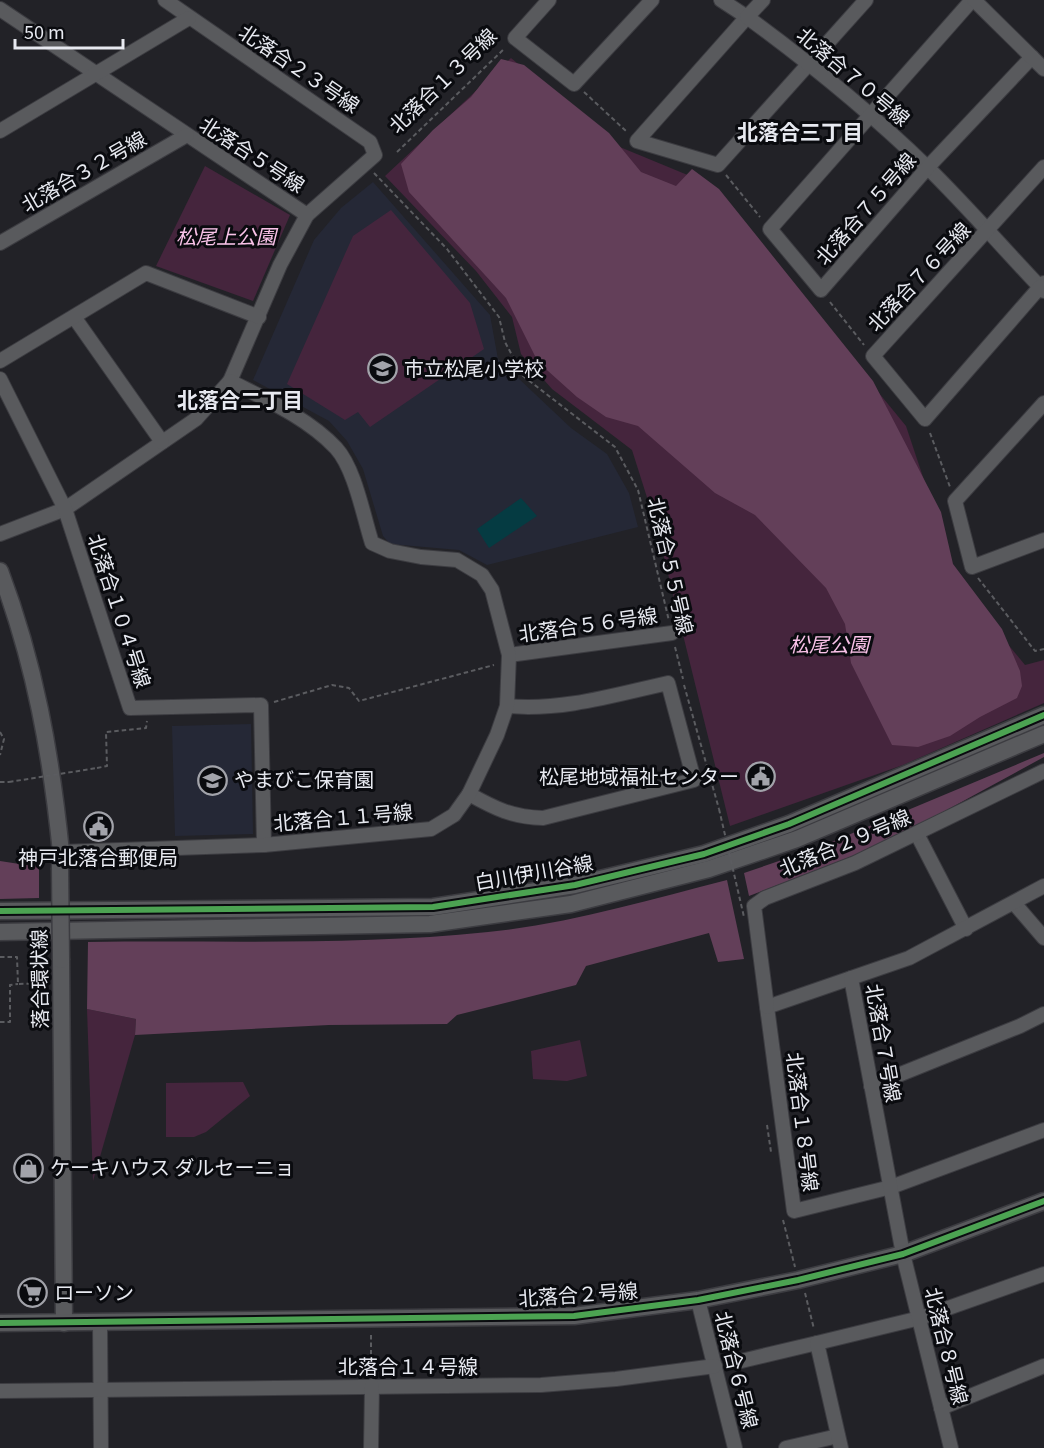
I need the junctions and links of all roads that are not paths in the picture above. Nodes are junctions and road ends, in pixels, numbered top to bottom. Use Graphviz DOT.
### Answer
graph roads {
  1 [pos="165,0"];
  2 [pos="549,0"];
  3 [pos="652,0"];
  4 [pos="721,0"];
  5 [pos="763,0"];
  6 [pos="866,0"];
  7 [pos="973,0"];
  8 [pos="1,11"];
  9 [pos="747,17"];
  10 [pos="189,18"];
  11 [pos="1032,57"];
  12 [pos="810,63"];
  13 [pos="1044,69"];
  14 [pos="99,74"];
  15 [pos="870,116"];
  16 [pos="0,132"];
  17 [pos="187,135"];
  18 [pos="928,167"];
  19 [pos="1044,167"];
  20 [pos="307,214"];
  21 [pos="988,232"];
  22 [pos="0,243"];
  23 [pos="1043,287"];
  24 [pos="74,317"];
  25 [pos="259,317"];
  26 [pos="0,361"];
  27 [pos="0,379"];
  28 [pos="230,381"];
  29 [pos="1044,403"];
  30 [pos="162,442"];
  31 [pos="65,509"];
  32 [pos="1044,530"];
  33 [pos="0,534"];
  34 [pos="1038,542"];
  35 [pos="0,571"];
  36 [pos="672,633"];
  37 [pos="509,655"];
  38 [pos="507,706"];
  39 [pos="1044,715"];
  40 [pos="1044,734"];
  41 [pos="1044,771"];
  42 [pos="469,794"];
  43 [pos="917,834"];
  44 [pos="264,845"];
  45 [pos="60,860"];
  46 [pos="1044,886"];
  47 [pos="1014,903"];
  48 [pos="0,911"];
  49 [pos="966,929"];
  50 [pos="0,932"];
  51 [pos="1044,938"];
  52 [pos="850,978"];
  53 [pos="767,1007"];
  54 [pos="1044,1014"];
  55 [pos="871,1086"];
  56 [pos="1044,1130"];
  57 [pos="891,1187"];
  58 [pos="1044,1201"];
  59 [pos="903,1254"];
  60 [pos="1044,1274"];
  61 [pos="698,1300"];
  62 [pos="920,1318"];
  63 [pos="0,1323"];
  64 [pos="64,1323"];
  65 [pos="100,1323"];
  66 [pos="818,1343"];
  67 [pos="737,1362"];
  68 [pos="715,1366"];
  69 [pos="1044,1366"];
  70 [pos="372,1386"];
  71 [pos="0,1391"];
  72 [pos="101,1391"];
  73 [pos="941,1408"];
  74 [pos="839,1442"];
  75 [pos="101,1448"];
  76 [pos="370,1448"];
  77 [pos="735,1448"];
  78 [pos="786,1448"];
  79 [pos="951,1448"];
  1 -- 10 [label="street, 北落合２３号線"];
  2 -- 3 [label="street"];
  4 -- 9 [label="street, 北落合７０号線"];
  5 -- 9 [label="street"];
  6 -- 12 [label="street"];
  7 -- 11 [label="street"];
  7 -- 15 [label="street"];
  8 -- 14 [label="street, 北落合５号線"];
  9 -- 12 [label="street, 北落合７０号線"];
  9 -- 12 [label="street"];
  10 -- 14 [label="street"];
  10 -- 20 [label="street, 北落合２３号線"];
  11 -- 13 [label="street"];
  11 -- 18 [label="street, 北落合７５号線"];
  12 -- 15 [label="street, 北落合７０号線"];
  14 -- 16 [label="street"];
  14 -- 17 [label="street, 北落合５号線"];
  15 -- 18 [label="street, 北落合７０号線"];
  15 -- 18 [label="street, 北落合７５号線"];
  17 -- 20 [label="street, 北落合５号線"];
  17 -- 22 [label="street, 北落合３２号線"];
  18 -- 21 [label="street, 北落合７０号線"];
  19 -- 21 [label="street, 北落合７６号線"];
  20 -- 25 [label="street, 北落合５号線"];
  21 -- 23 [label="street, 北落合７０号線"];
  21 -- 23 [label="street, 北落合７６号線"];
  24 -- 25 [label="street"];
  24 -- 26 [label="street"];
  24 -- 30 [label="street"];
  25 -- 28 [label="street, 北落合５号線"];
  27 -- 31 [label="street"];
  28 -- 30 [label="street, 北落合５号線"];
  28 -- 37 [label="street, 北落合１１号線"];
  29 -- 34 [label="street"];
  30 -- 31 [label="street, 北落合５号線"];
  31 -- 33 [label="street, 北落合５号線"];
  31 -- 44 [label="street, 北落合１０４号線"];
  32 -- 34 [label="street"];
  35 -- 45 [label="street, 落合環状線"];
  36 -- 37 [label="street, 北落合５６号線"];
  37 -- 38 [label="street, 北落合１１号線"];
  38 -- 42 [label="street, 北落合１１号線"];
  38 -- 42 [label="street"];
  39 -- 48 [label="street, 白川伊川谷線"];
  40 -- 50 [label="street, 白川伊川谷線"];
  41 -- 43 [label="street, 北落合２９号線"];
  42 -- 44 [label="street, 北落合１１号線"];
  43 -- 49 [label="street"];
  43 -- 53 [label="street, 北落合２９号線"];
  44 -- 45 [label="street, 北落合１１号線"];
  45 -- 64 [label="street, 落合環状線, bridge"];
  46 -- 47 [label="street, 北落合７号線"];
  47 -- 49 [label="street, 北落合７号線"];
  47 -- 51 [label="street"];
  49 -- 52 [label="street, 北落合７号線"];
  52 -- 53 [label="street"];
  52 -- 55 [label="street, 北落合７号線"];
  53 -- 57 [label="street, 北落合１８号線"];
  54 -- 55 [label="street"];
  55 -- 57 [label="street, 北落合７号線"];
  56 -- 57 [label="street, 北落合１８号線"];
  57 -- 59 [label="street, 北落合７号線"];
  58 -- 59 [label="street, 北落合２号線"];
  59 -- 61 [label="street, 北落合２号線"];
  59 -- 62 [label="street, 北落合８号線"];
  60 -- 62 [label="street"];
  61 -- 65 [label="street, 北落合２号線"];
  61 -- 68 [label="street, 北落合６号線"];
  62 -- 66 [label="street"];
  62 -- 73 [label="street, 北落合８号線"];
  63 -- 64 [label="street, 北落合２号線"];
  64 -- 65 [label="street, 北落合２号線"];
  65 -- 72 [label="street"];
  66 -- 67 [label="street"];
  66 -- 74 [label="street"];
  68 -- 70 [label="street, 北落合１４号線"];
  68 -- 77 [label="street, 北落合６号線"];
  69 -- 73 [label="street"];
  70 -- 72 [label="street, 北落合１４号線"];
  70 -- 76 [label="street"];
  71 -- 72 [label="street, 北落合１４号線"];
  72 -- 75 [label="street"];
  73 -- 79 [label="street, 北落合８号線"];
  74 -- 78 [label="street"];
}
